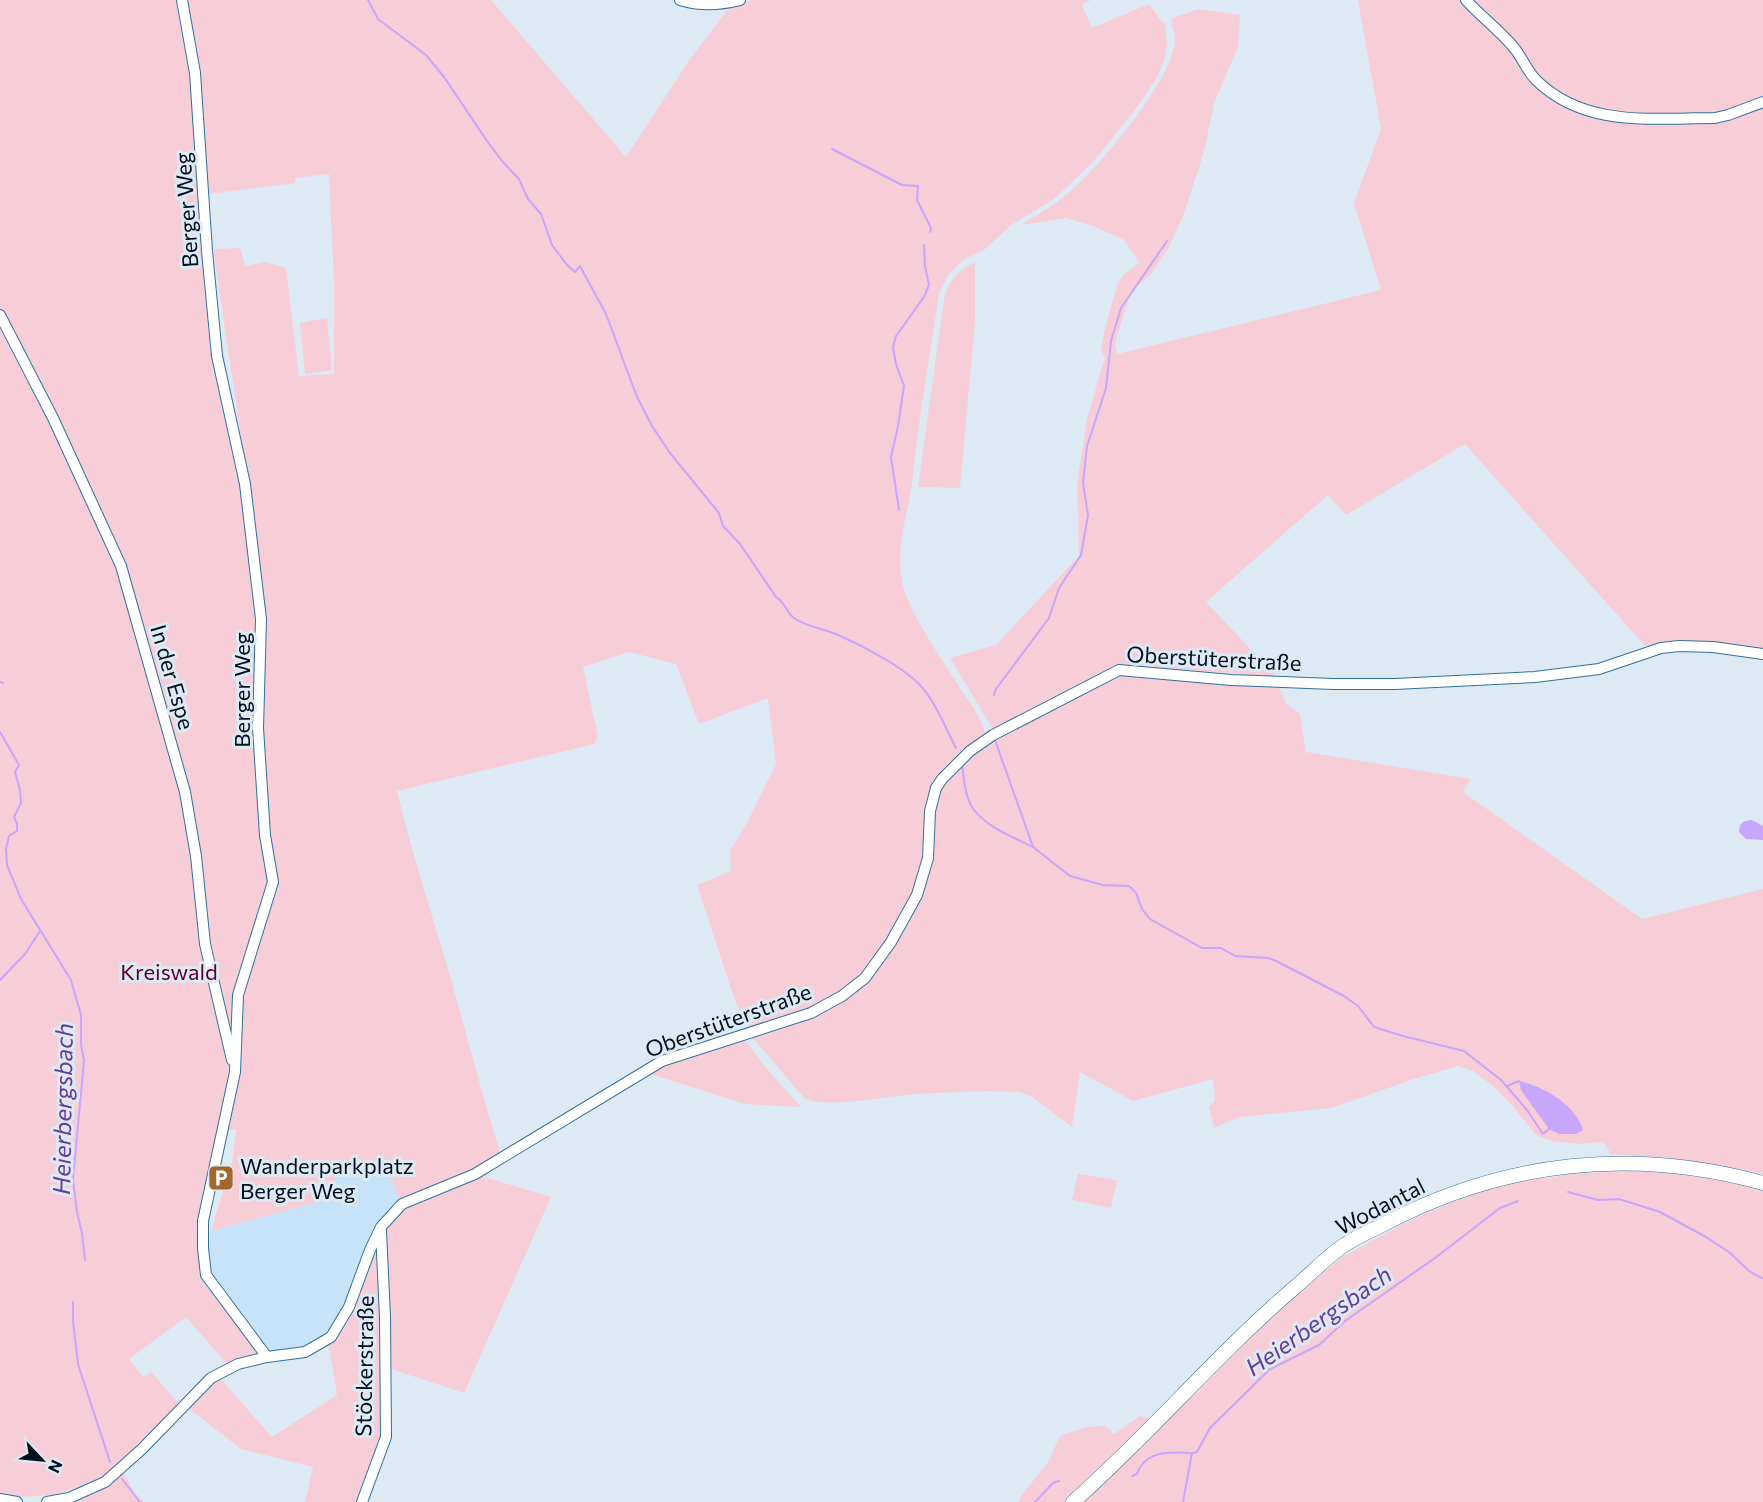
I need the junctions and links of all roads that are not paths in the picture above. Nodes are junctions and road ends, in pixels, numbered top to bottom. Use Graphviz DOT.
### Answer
graph roads {
  1 [pos="182,0"];
  2 [pos="680,0"];
  3 [pos="740,0"];
  4 [pos="1466,0"];
  5 [pos="1763,102"];
  6 [pos="0,315"];
  7 [pos="1763,654"];
  8 [pos="235,1072"];
  9 [pos="1763,1183"];
  10 [pos="381,1227"];
  11 [pos="267,1357"];
  12 [pos="0,1499"];
  13 [pos="17,1502"];
  14 [pos="47,1502"];
  15 [pos="362,1502"];
  16 [pos="1073,1502"];
  1 -- 8 [label="street, Berger Weg"];
  2 -- 3 [label="street"];
  4 -- 5 [label="street"];
  6 -- 8 [label="street, In der Espe"];
  7 -- 10 [label="street, Oberstüterstraße"];
  8 -- 11 [label="street, Berger Weg"];
  9 -- 16 [label="main road, Wodantal"];
  10 -- 11 [label="street, Oberstüterstraße"];
  10 -- 15 [label="street, Stöckerstraße"];
  11 -- 14 [label="street, Oberstüterstraße"];
  12 -- 13 [label="street"];
}
